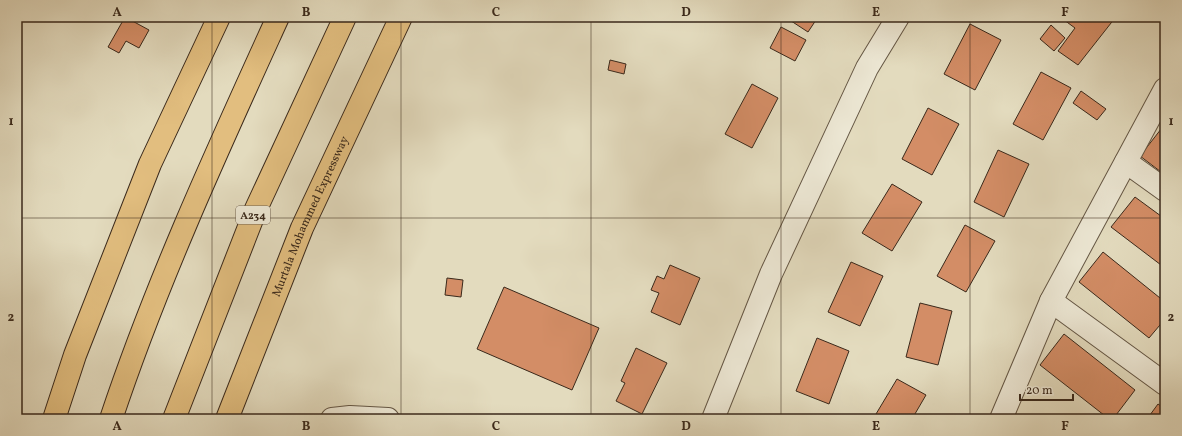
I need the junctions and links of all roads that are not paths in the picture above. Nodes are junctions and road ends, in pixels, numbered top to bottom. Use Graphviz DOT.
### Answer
graph roads {
  1 [pos="218,17"];
  2 [pos="278,17"];
  3 [pos="345,17"];
  4 [pos="401,17"];
  5 [pos="898,17"];
  6 [pos="1165,89"];
  7 [pos="1126,162"];
  8 [pos="1165,190"];
  9 [pos="1051,301"];
  10 [pos="1165,384"];
  11 [pos="54,419"];
  12 [pos="111,419"];
  13 [pos="174,419"];
  14 [pos="227,419"];
  15 [pos="332,419"];
  16 [pos="388,419"];
  17 [pos="714,419"];
  18 [pos="1001,419"];
  1 -- 11 [label="highway"];
  2 -- 12 [label="highway"];
  3 -- 13 [label="highway, A234"];
  4 -- 14 [label="highway, Murtala Mohammed Expressway"];
  5 -- 17 [label="street"];
  6 -- 7 [label="street"];
  7 -- 8 [label="street"];
  7 -- 9 [label="street"];
  9 -- 10 [label="street"];
  9 -- 18 [label="street"];
  15 -- 16 [label="street"];
}
